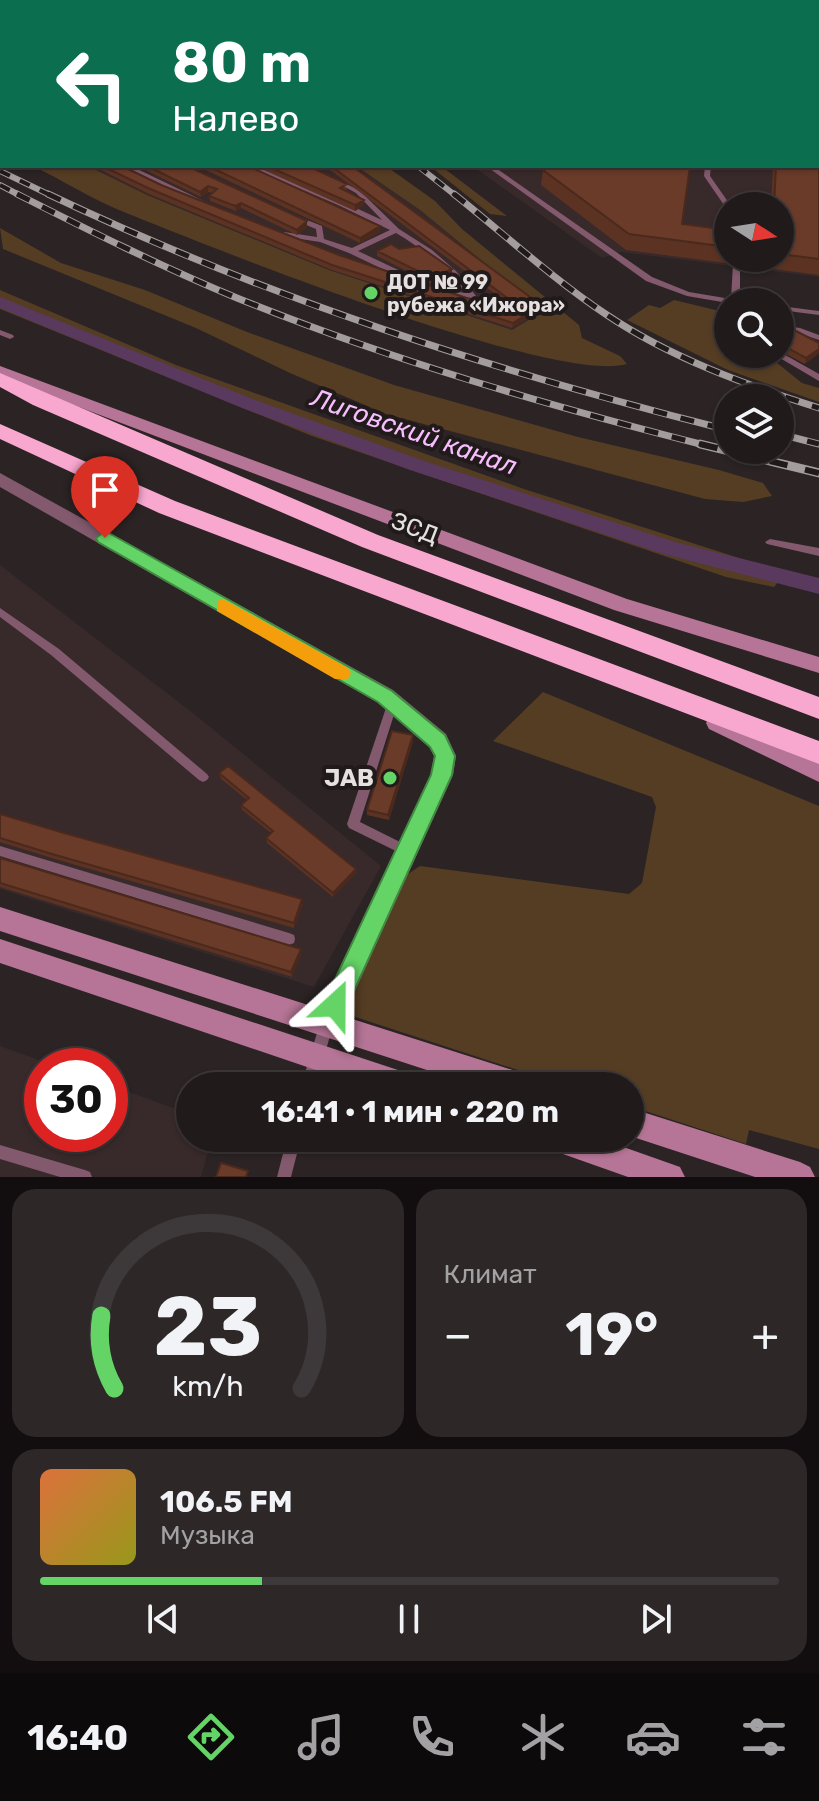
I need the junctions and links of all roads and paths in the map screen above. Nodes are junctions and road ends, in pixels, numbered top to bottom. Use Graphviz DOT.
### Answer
graph roads {
  1 [pos="130,168"];
  2 [pos="255,168"];
  3 [pos="492,168"];
  4 [pos="708,168"];
  5 [pos="327,176"];
  6 [pos="718,192"];
  7 [pos="225,211"];
  8 [pos="292,216"];
  9 [pos="268,228"];
  10 [pos="396,230"];
  11 [pos="321,240"];
  12 [pos="352,251"];
  13 [pos="714,298"];
  14 [pos="794,310"];
  15 [pos="819,313"];
  16 [pos="794,329"];
  17 [pos="797,330"];
  18 [pos="0,332"];
  19 [pos="794,332"];
  20 [pos="10,337"];
  21 [pos="819,338"];
  22 [pos="794,364"];
  23 [pos="0,371"];
  24 [pos="819,378"];
  25 [pos="0,379"];
  26 [pos="0,431"];
  27 [pos="0,479"];
  28 [pos="770,542"];
  29 [pos="819,552"];
  30 [pos="0,612"];
  31 [pos="819,665"];
  32 [pos="659,694"];
  33 [pos="393,702"];
  34 [pos="819,708"];
  35 [pos="819,753"];
  36 [pos="819,772"];
  37 [pos="203,777"];
  38 [pos="404,850"];
  39 [pos="0,851"];
  40 [pos="0,919"];
  41 [pos="289,939"];
  42 [pos="0,951"];
  43 [pos="327,1023"];
  44 [pos="316,1056"];
  45 [pos="312,1072"];
  46 [pos="363,1072"];
  47 [pos="476,1072"];
  48 [pos="644,1127"];
  49 [pos="0,1152"];
  50 [pos="290,1152"];
  51 [pos="597,1152"];
  52 [pos="85,1177"];
  53 [pos="284,1177"];
  54 [pos="670,1177"];
  55 [pos="800,1177"];
  1 -- 7 [label="lane"];
  2 -- 10 [label="lane"];
  3 -- 13 [label="lane"];
  4 -- 6 [label="lane"];
  5 -- 10 [label="lane"];
  8 -- 11 [label="lane"];
  9 -- 11 [label="lane"];
  10 -- 12 [label="lane"];
  10 -- 12 [label="lane"];
  11 -- 12 [label="lane"];
  14 -- 15 [label="lane"];
  16 -- 17 [label="lane"];
  17 -- 19 [label="lane"];
  17 -- 21 [label="lane"];
  18 -- 20 [label="lane"];
  22 -- 24 [label="lane"];
  23 -- 31 [label="main road"];
  25 -- 34 [label="highway, ЗСД"];
  26 -- 32 [label="highway"];
  27 -- 33 [label="street"];
  28 -- 29 [label="lane"];
  30 -- 37 [label="lane"];
  32 -- 35 [label="highway"];
  32 -- 36 [label="main road"];
  33 -- 38 [label="street"];
  33 -- 38 [label="lane"];
  38 -- 43 [label="street"];
  39 -- 41 [label="lane"];
  40 -- 43 [label="main road"];
  42 -- 44 [label="main road"];
  43 -- 44 [label="lane"];
  43 -- 47 [label="main road"];
  44 -- 45 [label="lane"];
  44 -- 46 [label="main road"];
  48 -- 55 [label="main road"];
  49 -- 52 [label="lane"];
  50 -- 53 [label="lane"];
  51 -- 54 [label="main road"];
}
